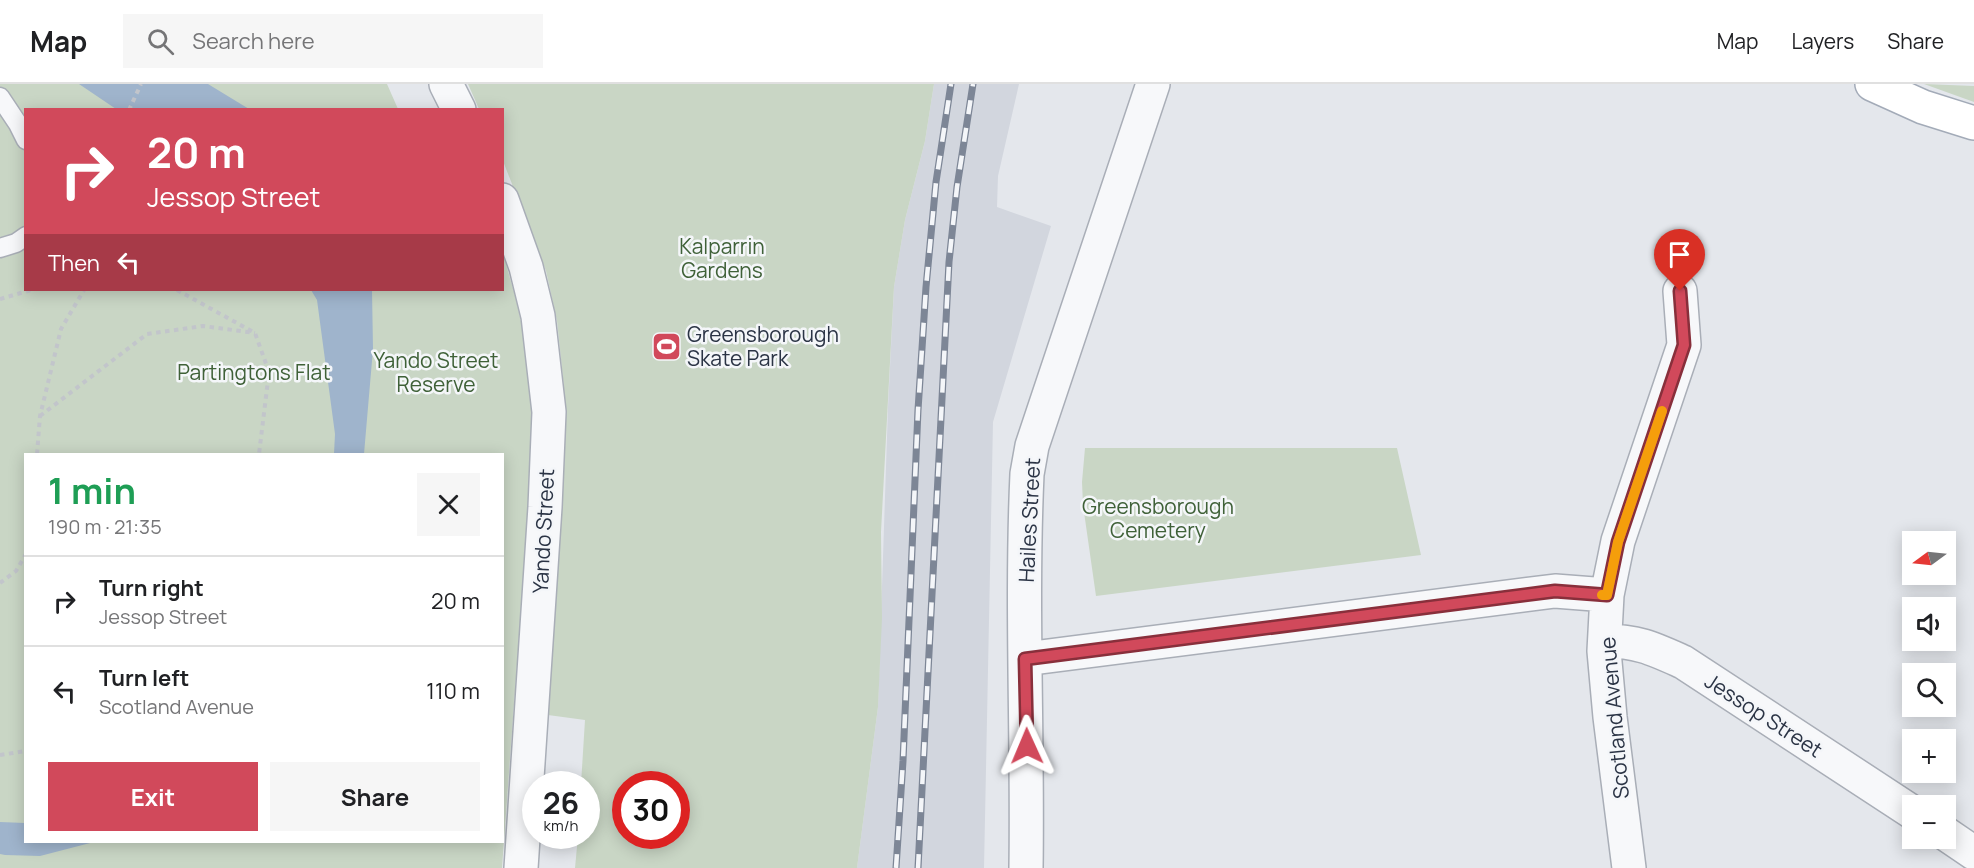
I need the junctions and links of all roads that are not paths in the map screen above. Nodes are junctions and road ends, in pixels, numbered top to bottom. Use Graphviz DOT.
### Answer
graph roads {
  1 [pos="446,84"];
  2 [pos="1153,84"];
  3 [pos="1872,84"];
  4 [pos="0,97"];
  5 [pos="458,108"];
  6 [pos="1974,123"];
  7 [pos="24,136"];
  8 [pos="504,206"];
  9 [pos="24,237"];
  10 [pos="0,248"];
  11 [pos="1680,291"];
  12 [pos="1607,595"];
  13 [pos="1605,641"];
  14 [pos="1025,659"];
  15 [pos="1902,805"];
  16 [pos="1956,840"];
  17 [pos="1974,852"];
  18 [pos="521,868"];
  19 [pos="1026,868"];
  20 [pos="1629,868"];
  1 -- 5 [label="street"];
  2 -- 14 [label="street, Hailes Street"];
  3 -- 6 [label="main road"];
  4 -- 7 [label="lane"];
  8 -- 18 [label="street, Yando Street"];
  9 -- 10 [label="lane"];
  11 -- 12 [label="street, Scotland Avenue"];
  12 -- 13 [label="street, Scotland Avenue"];
  12 -- 14 [label="street"];
  13 -- 15 [label="street, Jessop Street"];
  13 -- 20 [label="street, Scotland Avenue"];
  14 -- 19 [label="street, Hailes Street"];
  16 -- 17 [label="street"];
}
